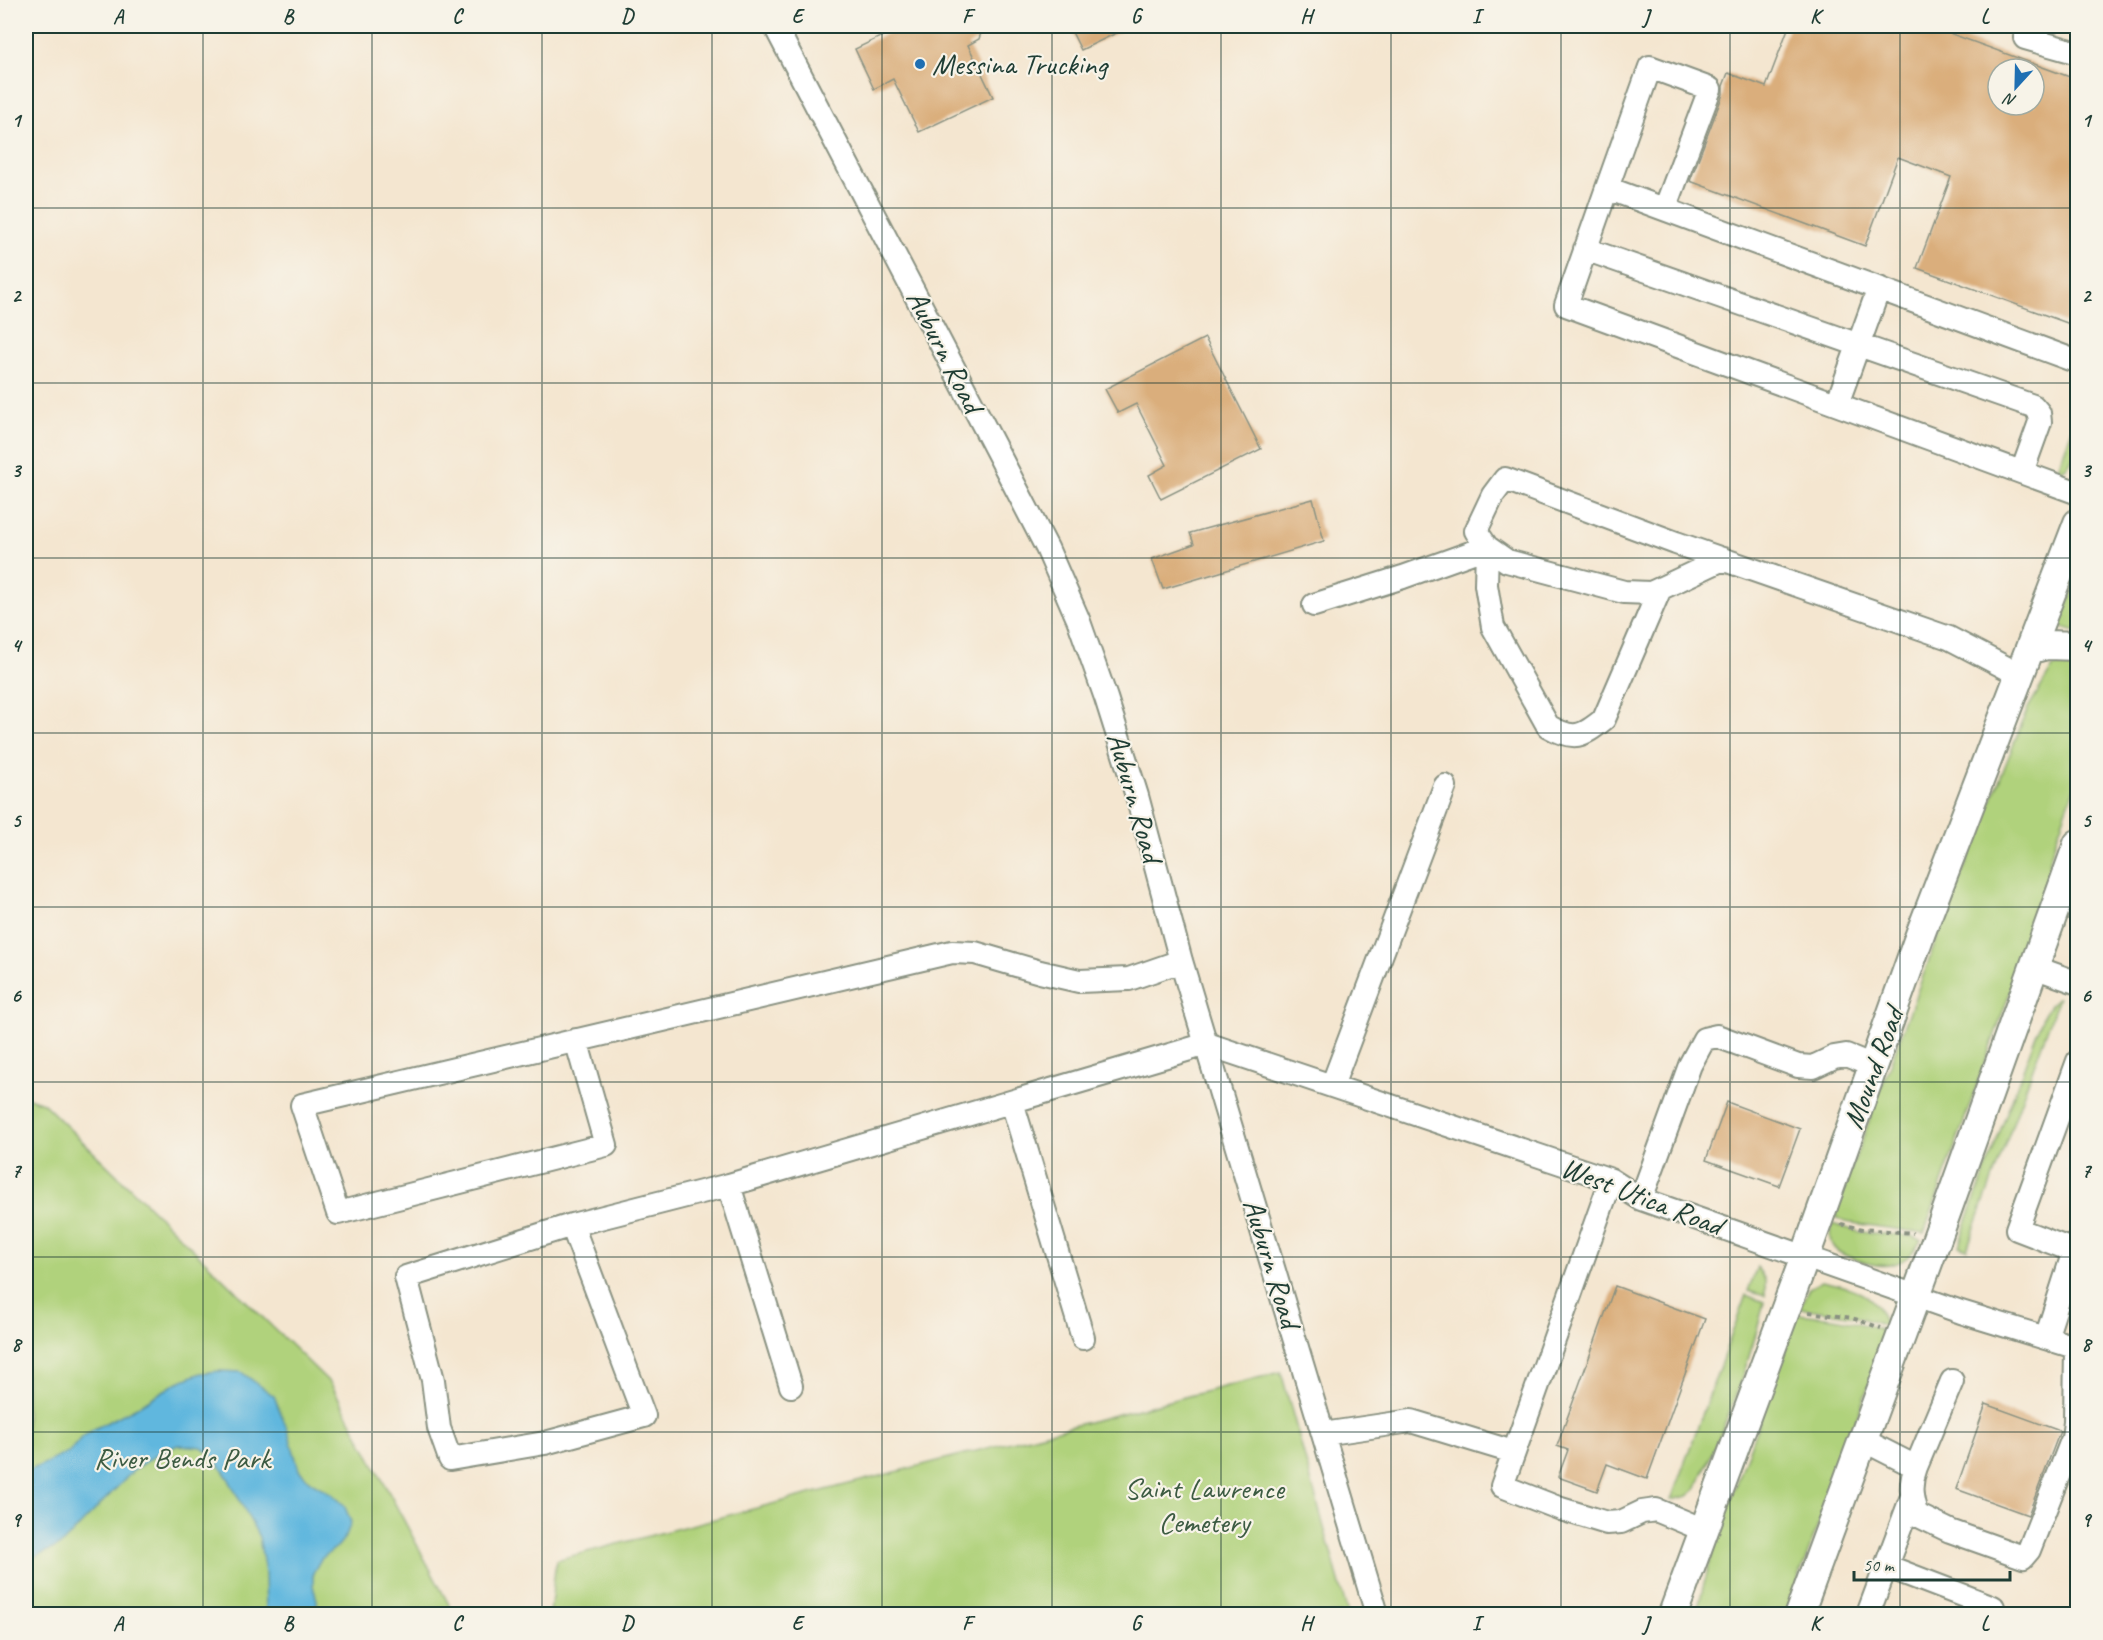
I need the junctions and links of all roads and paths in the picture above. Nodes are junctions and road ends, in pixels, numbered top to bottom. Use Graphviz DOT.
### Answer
graph roads {
  1 [pos="776,26"];
  2 [pos="2025,38"];
  3 [pos="2078,53"];
  4 [pos="1606,188"];
  5 [pos="1665,209"];
  6 [pos="1585,249"];
  7 [pos="1879,288"];
  8 [pos="1858,345"];
  9 [pos="2078,362"];
  10 [pos="1837,404"];
  11 [pos="2022,472"];
  12 [pos="2078,493"];
  13 [pos="2078,523"];
  14 [pos="1487,547"];
  15 [pos="1723,559"];
  16 [pos="1660,589"];
  17 [pos="1314,605"];
  18 [pos="2078,646"];
  19 [pos="2031,649"];
  20 [pos="2020,675"];
  21 [pos="1445,786"];
  22 [pos="2078,844"];
  23 [pos="1181,961"];
  24 [pos="2034,967"];
  25 [pos="2078,983"];
  26 [pos="576,1040"];
  27 [pos="1206,1044"];
  28 [pos="2078,1061"];
  29 [pos="1874,1066"];
  30 [pos="1332,1086"];
  31 [pos="1012,1102"];
  32 [pos="1611,1180"];
  33 [pos="729,1185"];
  34 [pos="1641,1199"];
  35 [pos="1833,1221"];
  36 [pos="572,1225"];
  37 [pos="1923,1236"];
  38 [pos="2076,1248"];
  39 [pos="1805,1257"];
  40 [pos="1916,1296"];
  41 [pos="1800,1311"];
  42 [pos="1885,1329"];
  43 [pos="1083,1338"];
  44 [pos="2046,1338"];
  45 [pos="2077,1348"];
  46 [pos="1952,1382"];
  47 [pos="791,1386"];
  48 [pos="1323,1434"];
  49 [pos="1863,1440"];
  50 [pos="1513,1452"];
  51 [pos="1916,1467"];
  52 [pos="1911,1499"];
  53 [pos="1704,1530"];
  54 [pos="1886,1566"];
  55 [pos="1377,1614"];
  56 [pos="1673,1614"];
  57 [pos="1799,1614"];
  58 [pos="1868,1614"];
  59 [pos="1990,1614"];
  1 -- 23 [label="street, Auburn Road"];
  2 -- 3 [label="street"];
  4 -- 5 [label="street"];
  4 -- 5 [label="street"];
  4 -- 6 [label="street"];
  5 -- 7 [label="street"];
  6 -- 8 [label="street"];
  6 -- 10 [label="street"];
  7 -- 8 [label="street"];
  7 -- 9 [label="street"];
  8 -- 10 [label="street"];
  8 -- 11 [label="street"];
  10 -- 11 [label="street"];
  11 -- 12 [label="street"];
  13 -- 19 [label="main road, Mound Road"];
  14 -- 15 [label="street"];
  14 -- 16 [label="street"];
  14 -- 16 [label="street"];
  14 -- 17 [label="street"];
  15 -- 16 [label="street"];
  15 -- 20 [label="street"];
  18 -- 19 [label="main road"];
  19 -- 20 [label="main road, Mound Road"];
  20 -- 29 [label="main road, Mound Road"];
  21 -- 30 [label="street"];
  22 -- 24 [label="main road"];
  23 -- 26 [label="street"];
  23 -- 27 [label="street, Auburn Road"];
  24 -- 25 [label="street"];
  24 -- 40 [label="main road"];
  26 -- 26 [label="street"];
  27 -- 30 [label="street, West Utica Road"];
  27 -- 31 [label="street"];
  27 -- 48 [label="street, Auburn Road"];
  28 -- 38 [label="street"];
  29 -- 34 [label="street"];
  29 -- 39 [label="main road, Mound Road"];
  30 -- 32 [label="street, West Utica Road"];
  31 -- 33 [label="street"];
  31 -- 43 [label="street"];
  32 -- 34 [label="street, West Utica Road"];
  32 -- 50 [label="street"];
  33 -- 36 [label="street"];
  33 -- 47 [label="street"];
  34 -- 39 [label="street, West Utica Road"];
  35 -- 37 [label="path"];
  36 -- 36 [label="street"];
  38 -- 44 [label="street"];
  39 -- 40 [label="street, West Utica Road"];
  39 -- 53 [label="main road, Mound Road"];
  40 -- 44 [label="street, West Utica Road"];
  40 -- 49 [label="main road"];
  41 -- 42 [label="path"];
  44 -- 45 [label="street, West Utica Road"];
  45 -- 52 [label="street"];
  46 -- 51 [label="street"];
  48 -- 50 [label="street"];
  48 -- 55 [label="street, Auburn Road"];
  49 -- 51 [label="street"];
  49 -- 57 [label="main road"];
  50 -- 53 [label="street"];
  51 -- 52 [label="street"];
  52 -- 54 [label="street"];
  53 -- 56 [label="main road, Mound Road"];
  54 -- 58 [label="street"];
  54 -- 59 [label="street"];
}
